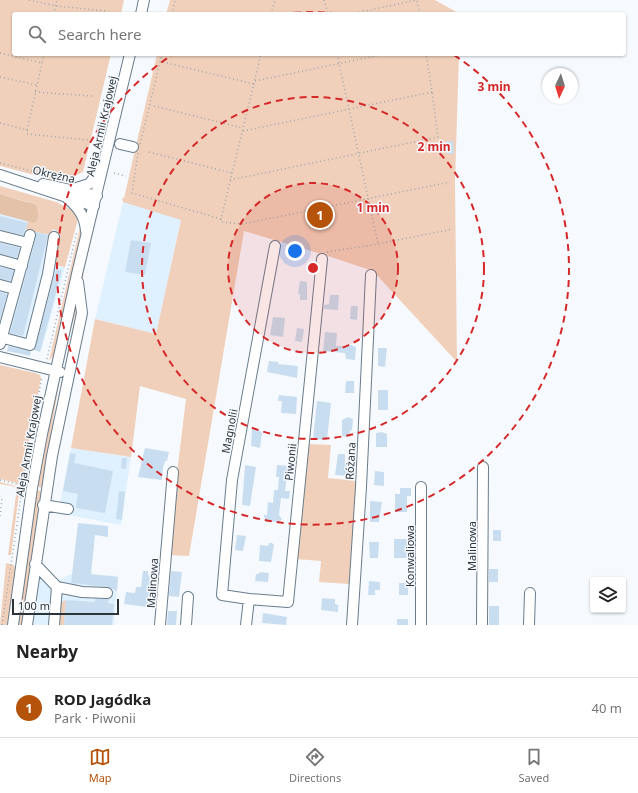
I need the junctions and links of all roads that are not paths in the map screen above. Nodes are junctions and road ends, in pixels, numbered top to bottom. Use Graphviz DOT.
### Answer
graph roads {
  1 [pos="144,0"];
  2 [pos="141,12"];
  3 [pos="130,56"];
  4 [pos="120,144"];
  5 [pos="133,147"];
  6 [pos="107,156"];
  7 [pos="3,176"];
  8 [pos="66,192"];
  9 [pos="95,201"];
  10 [pos="0,236"];
  11 [pos="54,237"];
  12 [pos="86,239"];
  13 [pos="276,246"];
  14 [pos="325,256"];
  15 [pos="0,260"];
  16 [pos="22,266"];
  17 [pos="77,274"];
  18 [pos="371,275"];
  19 [pos="0,285"];
  20 [pos="15,289"];
  21 [pos="4,310"];
  22 [pos="1,339"];
  23 [pos="0,358"];
  24 [pos="55,371"];
  25 [pos="69,374"];
  26 [pos="482,467"];
  27 [pos="173,472"];
  28 [pos="421,487"];
  29 [pos="43,505"];
  30 [pos="68,509"];
  31 [pos="35,564"];
  32 [pos="57,591"];
  33 [pos="107,593"];
  34 [pos="530,593"];
  35 [pos="188,597"];
  36 [pos="93,599"];
  37 [pos="249,599"];
  38 [pos="13,625"];
  39 [pos="27,625"];
  40 [pos="54,625"];
  41 [pos="160,625"];
  42 [pos="186,625"];
  43 [pos="246,625"];
  44 [pos="352,625"];
  45 [pos="421,625"];
  46 [pos="482,625"];
  47 [pos="529,625"];
  1 -- 2 [label="street"];
  3 -- 6 [label="street, Aleja Armii Krajowej"];
  4 -- 5 [label="street"];
  6 -- 8 [label="street"];
  6 -- 9 [label="street, Aleja Armii Krajowej"];
  7 -- 8 [label="street, Okrężna"];
  8 -- 9 [label="street, Okrężna"];
  8 -- 12 [label="street"];
  9 -- 12 [label="street, Aleja Armii Krajowej"];
  10 -- 16 [label="street"];
  11 -- 22 [label="street"];
  12 -- 17 [label="street, Aleja Armii Krajowej"];
  13 -- 37 [label="street, Magnolii"];
  14 -- 37 [label="street, Piwonii"];
  15 -- 16 [label="street"];
  16 -- 20 [label="street"];
  17 -- 24 [label="street, Aleja Armii Krajowej"];
  17 -- 25 [label="street, Aleja Armii Krajowej"];
  18 -- 44 [label="street, Różana"];
  19 -- 20 [label="street"];
  20 -- 21 [label="street"];
  21 -- 22 [label="street"];
  23 -- 24 [label="street"];
  24 -- 25 [label="street"];
  24 -- 38 [label="street, Aleja Armii Krajowej"];
  25 -- 29 [label="street, Aleja Armii Krajowej"];
  26 -- 46 [label="street, Malinowa"];
  27 -- 41 [label="street, Malinowa"];
  28 -- 45 [label="street, Konwaliowa"];
  29 -- 30 [label="street"];
  29 -- 31 [label="street, Aleja Armii Krajowej"];
  31 -- 32 [label="street"];
  31 -- 39 [label="street, Aleja Armii Krajowej"];
  32 -- 33 [label="street"];
  32 -- 36 [label="street"];
  32 -- 40 [label="street"];
  34 -- 47 [label="street"];
  35 -- 42 [label="street"];
  37 -- 43 [label="street"];
}
